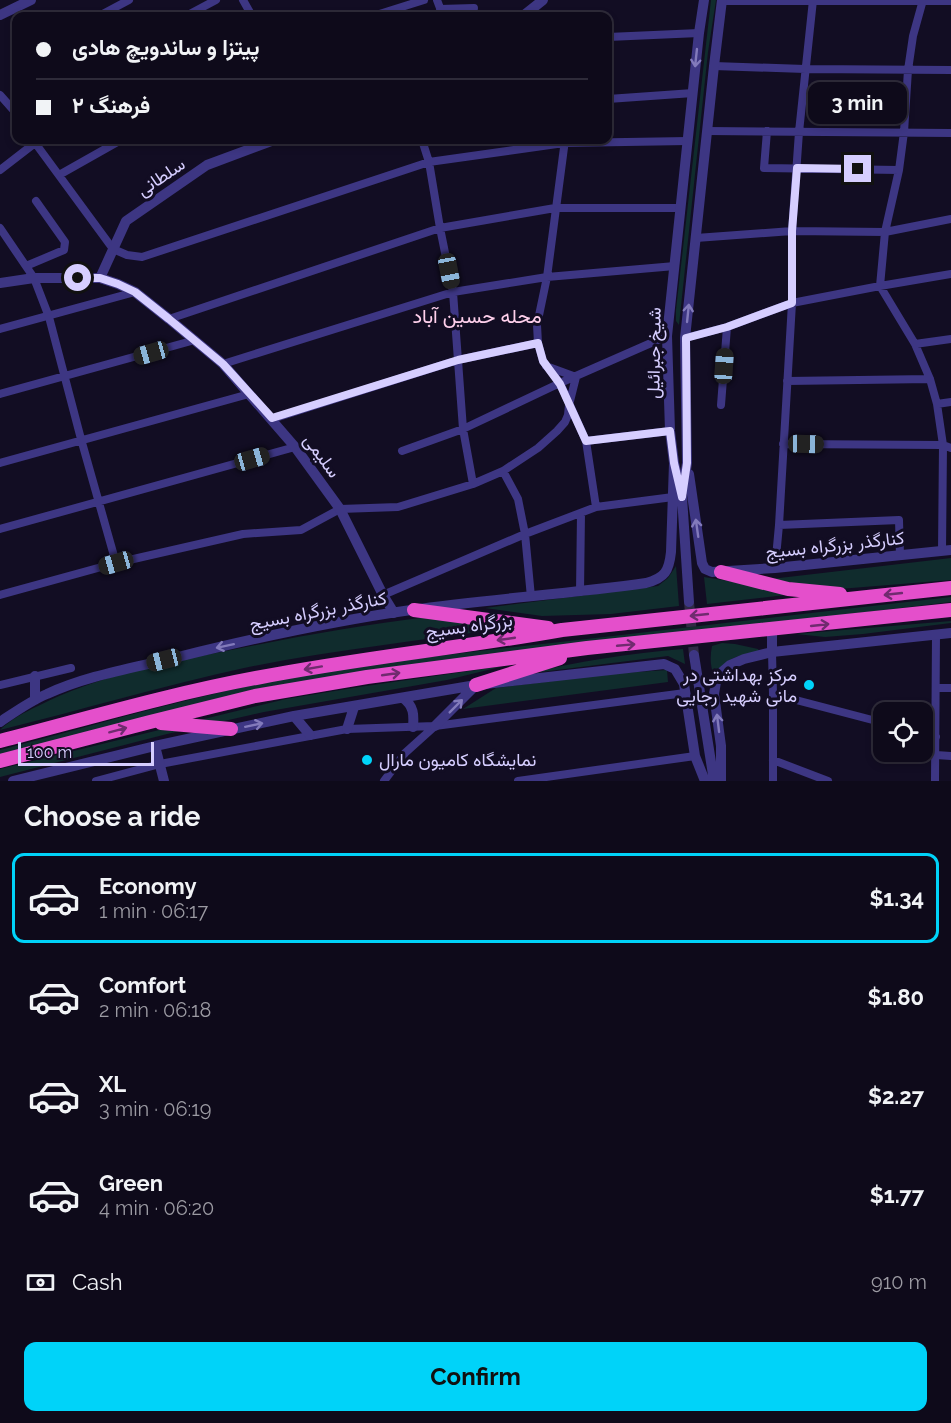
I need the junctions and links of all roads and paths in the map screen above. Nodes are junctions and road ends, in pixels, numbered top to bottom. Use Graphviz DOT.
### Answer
graph roads {
  1 [pos="31,0"];
  2 [pos="129,0"];
  3 [pos="216,0"];
  4 [pos="424,0"];
  5 [pos="704,0"];
  6 [pos="813,0"];
  7 [pos="923,0"];
  8 [pos="540,1"];
  9 [pos="722,1"];
  10 [pos="951,1"];
  11 [pos="474,8"];
  12 [pos="440,9"];
  13 [pos="106,12"];
  14 [pos="194,12"];
  15 [pos="386,12"];
  16 [pos="528,12"];
  17 [pos="0,15"];
  18 [pos="699,33"];
  19 [pos="612,37"];
  20 [pos="714,66"];
  21 [pos="805,69"];
  22 [pos="908,70"];
  23 [pos="951,70"];
  24 [pos="693,93"];
  25 [pos="0,95"];
  26 [pos="612,99"];
  27 [pos="12,108"];
  28 [pos="707,131"];
  29 [pos="767,131"];
  30 [pos="799,132"];
  31 [pos="904,132"];
  32 [pos="951,133"];
  33 [pos="612,141"];
  34 [pos="687,141"];
  35 [pos="30,144"];
  36 [pos="36,144"];
  37 [pos="114,144"];
  38 [pos="263,144"];
  39 [pos="423,144"];
  40 [pos="546,144"];
  41 [pos="565,144"];
  42 [pos="429,162"];
  43 [pos="797,168"];
  44 [pos="0,170"];
  45 [pos="899,170"];
  46 [pos="59,175"];
  47 [pos="36,201"];
  48 [pos="555,208"];
  49 [pos="681,208"];
  50 [pos="951,219"];
  51 [pos="0,228"];
  52 [pos="440,228"];
  53 [pos="792,231"];
  54 [pos="885,232"];
  55 [pos="696,238"];
  56 [pos="113,249"];
  57 [pos="26,266"];
  58 [pos="675,266"];
  59 [pos="951,274"];
  60 [pos="34,278"];
  61 [pos="100,278"];
  62 [pos="547,278"];
  63 [pos="0,283"];
  64 [pos="880,286"];
  65 [pos="135,292"];
  66 [pos="453,292"];
  67 [pos="792,303"];
  68 [pos="49,317"];
  69 [pos="169,319"];
  70 [pos="727,327"];
  71 [pos="0,329"];
  72 [pos="667,336"];
  73 [pos="686,338"];
  74 [pos="951,339"];
  75 [pos="195,340"];
  76 [pos="538,343"];
  77 [pos="915,344"];
  78 [pos="458,360"];
  79 [pos="223,364"];
  80 [pos="546,366"];
  81 [pos="65,376"];
  82 [pos="576,377"];
  83 [pos="930,379"];
  84 [pos="787,381"];
  85 [pos="560,384"];
  86 [pos="0,394"];
  87 [pos="249,394"];
  88 [pos="951,402"];
  89 [pos="938,404"];
  90 [pos="569,405"];
  91 [pos="721,405"];
  92 [pos="272,418"];
  93 [pos="463,429"];
  94 [pos="670,431"];
  95 [pos="81,439"];
  96 [pos="586,441"];
  97 [pos="783,444"];
  98 [pos="296,447"];
  99 [pos="947,447"];
  100 [pos="402,451"];
  101 [pos="0,463"];
  102 [pos="687,463"];
  103 [pos="503,471"];
  104 [pos="473,484"];
  105 [pos="677,497"];
  106 [pos="99,502"];
  107 [pos="596,507"];
  108 [pos="340,508"];
  109 [pos="580,513"];
  110 [pos="779,525"];
  111 [pos="0,529"];
  112 [pos="525,534"];
  113 [pos="946,550"];
  114 [pos="900,556"];
  115 [pos="116,563"];
  116 [pos="775,568"];
  117 [pos="722,572"];
  118 [pos="951,588"];
  119 [pos="580,592"];
  120 [pos="0,595"];
  121 [pos="383,595"];
  122 [pos="531,597"];
  123 [pos="866,597"];
  124 [pos="689,602"];
  125 [pos="414,609"];
  126 [pos="951,610"];
  127 [pos="394,613"];
  128 [pos="562,630"];
  129 [pos="772,630"];
  130 [pos="951,633"];
  131 [pos="936,636"];
  132 [pos="587,648"];
  133 [pos="772,652"];
  134 [pos="694,655"];
  135 [pos="71,668"];
  136 [pos="35,676"];
  137 [pos="0,685"];
  138 [pos="476,686"];
  139 [pos="936,688"];
  140 [pos="951,688"];
  141 [pos="686,693"];
  142 [pos="773,694"];
  143 [pos="403,698"];
  144 [pos="36,700"];
  145 [pos="354,707"];
  146 [pos="294,716"];
  147 [pos="873,720"];
  148 [pos="0,722"];
  149 [pos="150,722"];
  150 [pos="435,726"];
  151 [pos="412,728"];
  152 [pos="231,729"];
  153 [pos="347,729"];
  154 [pos="310,735"];
  155 [pos="933,736"];
  156 [pos="936,737"];
  157 [pos="0,741"];
  158 [pos="155,746"];
  159 [pos="936,755"];
  160 [pos="696,756"];
  161 [pos="951,756"];
  162 [pos="773,760"];
  163 [pos="0,761"];
  164 [pos="160,764"];
  165 [pos="13,781"];
  166 [pos="96,781"];
  167 [pos="164,781"];
  168 [pos="384,781"];
  169 [pos="518,781"];
  170 [pos="705,781"];
  171 [pos="714,781"];
  172 [pos="721,781"];
  173 [pos="773,781"];
  174 [pos="828,781"];
  175 [pos="935,781"];
  1 -- 17 [label="street"];
  2 -- 13 [label="street"];
  3 -- 14 [label="street"];
  4 -- 15 [label="street"];
  5 -- 18 [label="street, شیخ جبرائیل"];
  6 -- 7 [label="street"];
  6 -- 9 [label="street"];
  6 -- 21 [label="street"];
  7 -- 10 [label="street"];
  7 -- 22 [label="street"];
  8 -- 16 [label="street"];
  9 -- 20 [label="street, شیخ جبرائیل"];
  11 -- 12 [label="street"];
  18 -- 19 [label="street"];
  18 -- 24 [label="street, شیخ جبرائیل, one-way"];
  20 -- 21 [label="street"];
  20 -- 28 [label="street, شیخ جبرائیل"];
  21 -- 22 [label="street"];
  21 -- 30 [label="street"];
  22 -- 23 [label="street"];
  22 -- 31 [label="street"];
  24 -- 26 [label="street"];
  24 -- 34 [label="street, شیخ جبرائیل"];
  25 -- 27 [label="street"];
  28 -- 29 [label="street"];
  28 -- 55 [label="street, شیخ جبرائیل"];
  29 -- 30 [label="street"];
  29 -- 43 [label="street"];
  30 -- 31 [label="street"];
  30 -- 43 [label="street"];
  31 -- 32 [label="street"];
  31 -- 45 [label="street"];
  33 -- 34 [label="street"];
  34 -- 49 [label="street, شیخ جبرائیل"];
  35 -- 44 [label="street"];
  36 -- 46 [label="street"];
  37 -- 46 [label="street"];
  38 -- 56 [label="street, سلطانی"];
  39 -- 42 [label="street"];
  40 -- 42 [label="street"];
  41 -- 48 [label="street"];
  42 -- 52 [label="street"];
  42 -- 56 [label="street"];
  43 -- 45 [label="street"];
  43 -- 53 [label="street"];
  45 -- 54 [label="street"];
  46 -- 56 [label="street"];
  47 -- 57 [label="street"];
  48 -- 49 [label="street"];
  48 -- 52 [label="street"];
  48 -- 62 [label="street"];
  49 -- 58 [label="street, شیخ جبرائیل"];
  50 -- 54 [label="street"];
  51 -- 57 [label="street"];
  52 -- 66 [label="street"];
  52 -- 69 [label="street"];
  53 -- 54 [label="street"];
  53 -- 55 [label="street"];
  53 -- 67 [label="street"];
  54 -- 64 [label="street"];
  73 -- 55 [label="street, شیخ جبرائیل, one-way"];
  56 -- 61 [label="street, سلطانی"];
  57 -- 60 [label="street"];
  58 -- 62 [label="street"];
  58 -- 72 [label="street, شیخ جبرائیل"];
  59 -- 64 [label="street"];
  60 -- 61 [label="street, سلیمی"];
  60 -- 63 [label="street, سلیمی"];
  60 -- 68 [label="street"];
  61 -- 65 [label="street, سلیمی"];
  62 -- 66 [label="street"];
  62 -- 76 [label="street"];
  64 -- 67 [label="street"];
  64 -- 77 [label="street"];
  65 -- 68 [label="street"];
  65 -- 69 [label="street, سلیمی"];
  66 -- 78 [label="street"];
  66 -- 79 [label="street"];
  67 -- 70 [label="street"];
  67 -- 84 [label="street"];
  68 -- 71 [label="street"];
  68 -- 81 [label="street"];
  69 -- 75 [label="street, سلیمی"];
  70 -- 73 [label="street"];
  70 -- 91 [label="street"];
  72 -- 82 [label="street"];
  72 -- 94 [label="street, شیخ جبرائیل"];
  73 -- 102 [label="street, شیخ جبرائیل"];
  74 -- 77 [label="street"];
  75 -- 79 [label="street, سلیمی"];
  75 -- 81 [label="street"];
  76 -- 78 [label="street"];
  76 -- 80 [label="street"];
  77 -- 83 [label="street"];
  78 -- 92 [label="street"];
  78 -- 93 [label="street"];
  79 -- 87 [label="street, سلیمی"];
  80 -- 82 [label="street"];
  80 -- 85 [label="street"];
  81 -- 86 [label="street"];
  81 -- 95 [label="street"];
  82 -- 85 [label="street"];
  82 -- 90 [label="street"];
  83 -- 84 [label="street"];
  83 -- 89 [label="street"];
  84 -- 97 [label="street"];
  85 -- 90 [label="street"];
  85 -- 93 [label="street"];
  87 -- 92 [label="street, سلیمی"];
  87 -- 95 [label="street"];
  88 -- 89 [label="street"];
  89 -- 99 [label="street"];
  90 -- 96 [label="street"];
  90 -- 103 [label="street"];
  92 -- 98 [label="street, سلیمی"];
  93 -- 100 [label="street"];
  93 -- 104 [label="street"];
  94 -- 96 [label="street"];
  94 -- 105 [label="street, شیخ جبرائیل"];
  95 -- 101 [label="street"];
  95 -- 106 [label="street"];
  96 -- 107 [label="street"];
  97 -- 99 [label="street"];
  97 -- 110 [label="street"];
  98 -- 106 [label="street"];
  98 -- 108 [label="street, سلیمی"];
  99 -- 113 [label="street"];
  102 -- 105 [label="street, شیخ جبرائیل"];
  117 -- 102 [label="street, one-way"];
  103 -- 104 [label="street"];
  103 -- 112 [label="street"];
  104 -- 108 [label="street"];
  105 -- 107 [label="street"];
  105 -- 119 [label="street, کنارگذر بزرگراه بسیج"];
  105 -- 124 [label="street"];
  106 -- 111 [label="street"];
  106 -- 115 [label="street"];
  107 -- 109 [label="street"];
  108 -- 115 [label="street"];
  108 -- 121 [label="street, سلیمی"];
  109 -- 112 [label="street"];
  109 -- 119 [label="street"];
  110 -- 114 [label="street"];
  110 -- 116 [label="street"];
  112 -- 121 [label="street"];
  112 -- 122 [label="street"];
  113 -- 114 [label="street, کنارگذر بزرگراه بسیج"];
  114 -- 116 [label="street, کنارگذر بزرگراه بسیج"];
  115 -- 120 [label="street"];
  116 -- 117 [label="street, کنارگذر بزرگراه بسیج"];
  117 -- 123 [label="highway"];
  118 -- 123 [label="highway, بزرگراه بسیج, one-way"];
  119 -- 122 [label="street, کنارگذر بزرگراه بسیج"];
  121 -- 127 [label="street, سلیمی"];
  122 -- 125 [label="street, کنارگذر بزرگراه بسیج"];
  123 -- 128 [label="highway, بزرگراه بسیج, one-way"];
  125 -- 127 [label="street, کنارگذر بزرگراه بسیج"];
  125 -- 128 [label="highway"];
  129 -- 126 [label="highway, بزرگراه بسیج, one-way"];
  127 -- 144 [label="street, کنارگذر بزرگراه بسیج, one-way"];
  128 -- 157 [label="highway, بزرگراه بسیج, one-way"];
  132 -- 129 [label="highway, بزرگراه بسیج, one-way"];
  129 -- 133 [label="street"];
  130 -- 131 [label="street"];
  131 -- 133 [label="street"];
  131 -- 139 [label="street"];
  132 -- 138 [label="highway"];
  149 -- 132 [label="highway, بزرگراه بسیج, one-way"];
  133 -- 142 [label="street"];
  172 -- 133 [label="street, one-way"];
  134 -- 171 [label="street"];
  135 -- 136 [label="street"];
  136 -- 137 [label="street"];
  136 -- 144 [label="street"];
  138 -- 141 [label="street"];
  138 -- 143 [label="street"];
  150 -- 138 [label="street, one-way"];
  139 -- 140 [label="street"];
  139 -- 156 [label="street"];
  141 -- 150 [label="street"];
  141 -- 160 [label="street"];
  142 -- 147 [label="street"];
  142 -- 162 [label="street"];
  143 -- 145 [label="street"];
  143 -- 151 [label="street"];
  144 -- 148 [label="street, کنارگذر بزرگراه بسیج"];
  145 -- 146 [label="street"];
  145 -- 153 [label="street"];
  152 -- 146 [label="street, one-way"];
  146 -- 154 [label="street"];
  149 -- 152 [label="highway"];
  163 -- 149 [label="highway, بزرگراه بسیج, one-way"];
  150 -- 151 [label="street"];
  150 -- 168 [label="street"];
  151 -- 153 [label="street"];
  152 -- 158 [label="street"];
  153 -- 154 [label="street"];
  154 -- 164 [label="street"];
  155 -- 156 [label="street"];
  156 -- 159 [label="street"];
  158 -- 164 [label="street"];
  158 -- 165 [label="street"];
  159 -- 161 [label="street"];
  159 -- 175 [label="street"];
  160 -- 169 [label="street"];
  160 -- 170 [label="street"];
  162 -- 173 [label="street"];
  162 -- 174 [label="street"];
  164 -- 166 [label="street"];
  164 -- 167 [label="street"];
}
